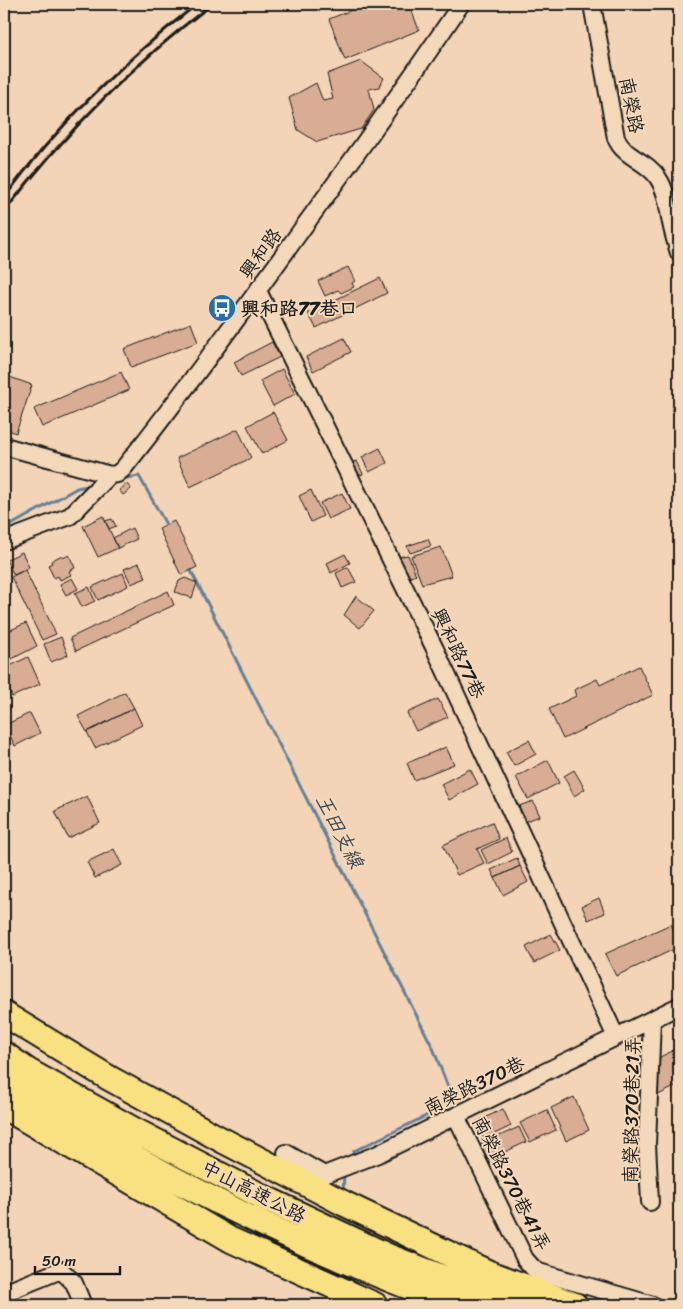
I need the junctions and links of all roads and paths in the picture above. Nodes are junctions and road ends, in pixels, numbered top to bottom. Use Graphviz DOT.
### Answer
graph roads {
  1 [pos="461,4"];
  2 [pos="592,4"];
  3 [pos="679,253"];
  4 [pos="258,290"];
  5 [pos="4,446"];
  6 [pos="110,476"];
  7 [pos="4,541"];
  8 [pos="679,1006"];
  9 [pos="4,1014"];
  10 [pos="652,1020"];
  11 [pos="616,1037"];
  12 [pos="4,1054"];
  13 [pos="4,1081"];
  14 [pos="4,1107"];
  15 [pos="456,1116"];
  16 [pos="286,1153"];
  17 [pos="650,1202"];
  18 [pos="4,1293"];
  19 [pos="83,1305"];
  20 [pos="375,1305"];
  21 [pos="457,1305"];
  22 [pos="514,1305"];
  23 [pos="575,1305"];
  24 [pos="653,1305"];
  1 -- 4 [label="street, 興和路"];
  2 -- 3 [label="street, 南榮路"];
  4 -- 6 [label="street, 興和路"];
  4 -- 11 [label="street, 興和路77巷"];
  5 -- 6 [label="street"];
  6 -- 7 [label="street, 興和路"];
  8 -- 10 [label="street, 南榮路370巷"];
  9 -- 23 [label="highway"];
  10 -- 11 [label="street, 南榮路370巷"];
  10 -- 17 [label="street, 南榮路370巷21弄"];
  11 -- 15 [label="street, 南榮路370巷"];
  12 -- 22 [label="highway, 中山高速公路"];
  13 -- 21 [label="highway, 中山高速公路"];
  14 -- 20 [label="highway"];
  15 -- 16 [label="street, 南榮路370巷"];
  15 -- 24 [label="street, 南榮路370巷41弄"];
  18 -- 19 [label="street"];
}
